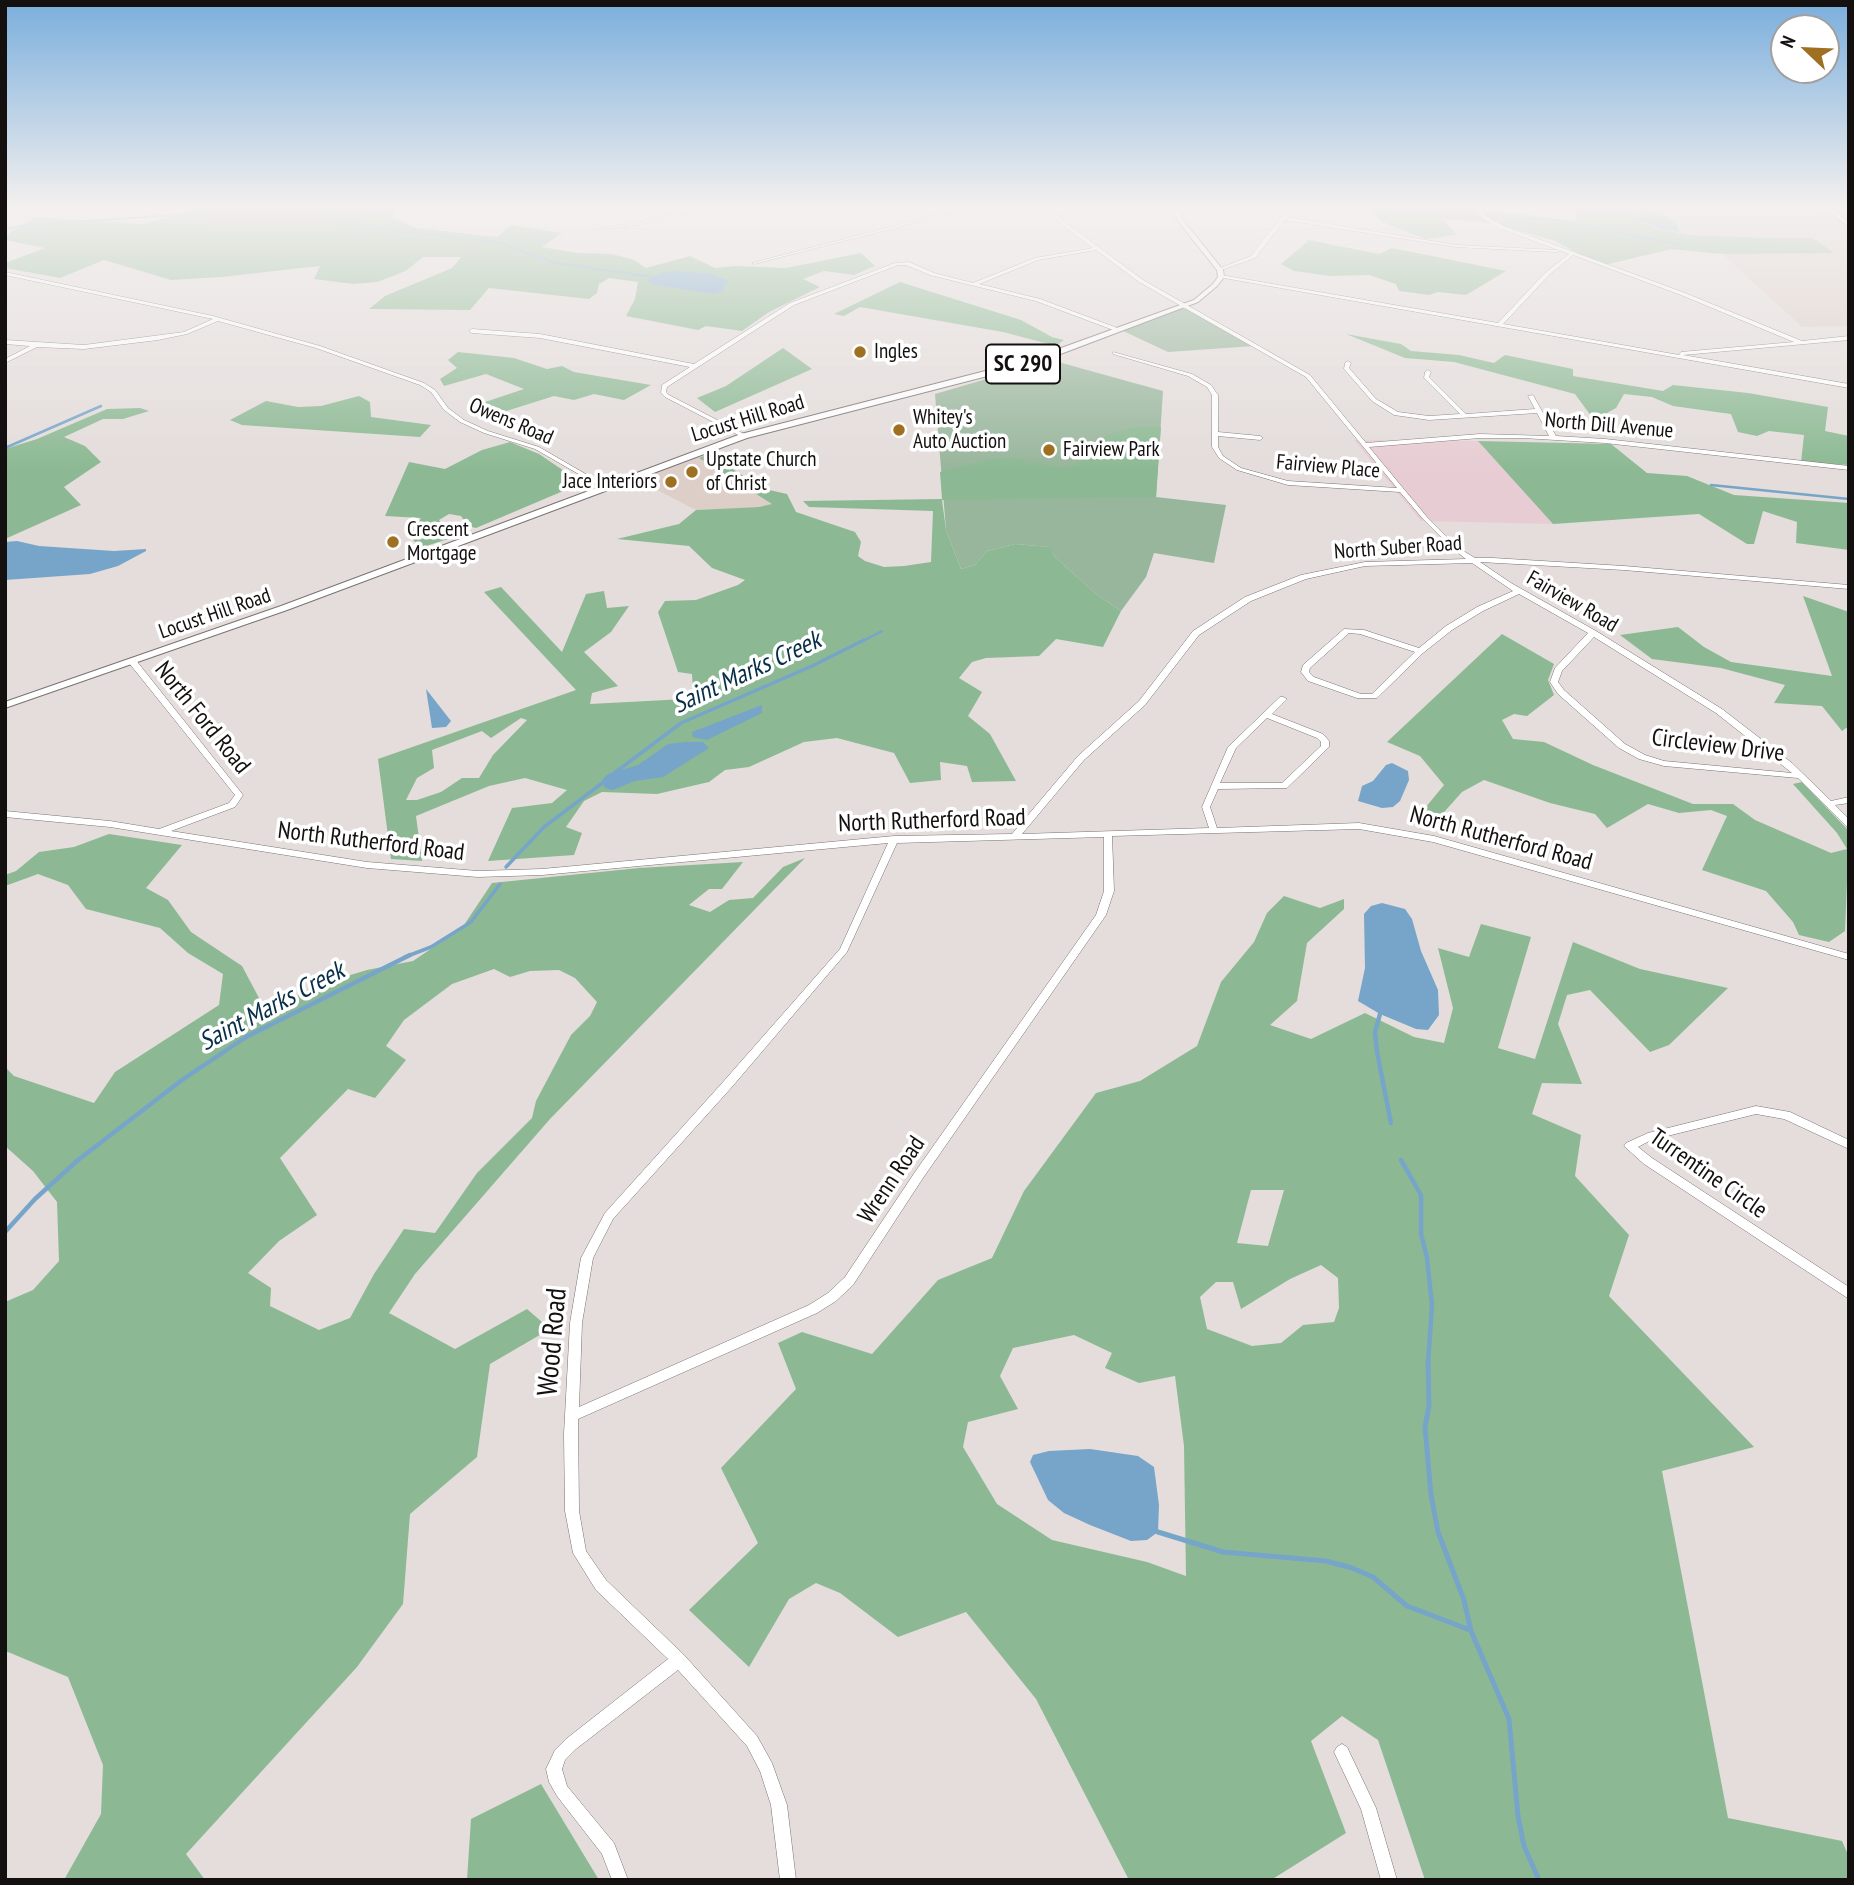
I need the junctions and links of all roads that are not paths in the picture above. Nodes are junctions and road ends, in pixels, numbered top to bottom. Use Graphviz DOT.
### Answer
graph roads {
  1 [pos="98,293"];
  2 [pos="820,293"];
  3 [pos="1010,293"];
  4 [pos="1163,293"];
  5 [pos="1206,293"];
  6 [pos="1328,293"];
  7 [pos="1529,293"];
  8 [pos="1675,293"];
  9 [pos="1185,305"];
  10 [pos="219,319"];
  11 [pos="1499,325"];
  12 [pos="1118,330"];
  13 [pos="472,331"];
  14 [pos="1849,338"];
  15 [pos="5,342"];
  16 [pos="1802,343"];
  17 [pos="36,345"];
  18 [pos="1115,353"];
  19 [pos="1670,355"];
  20 [pos="5,361"];
  21 [pos="1348,363"];
  22 [pos="694,366"];
  23 [pos="1428,372"];
  24 [pos="1849,386"];
  25 [pos="1531,396"];
  26 [pos="1538,411"];
  27 [pos="1464,415"];
  28 [pos="1216,434"];
  29 [pos="744,436"];
  30 [pos="1553,437"];
  31 [pos="1260,438"];
  32 [pos="1365,445"];
  33 [pos="1849,468"];
  34 [pos="606,487"];
  35 [pos="1402,490"];
  36 [pos="1470,560"];
  37 [pos="1849,587"];
  38 [pos="1519,592"];
  39 [pos="1593,633"];
  40 [pos="1420,651"];
  41 [pos="132,661"];
  42 [pos="1283,699"];
  43 [pos="5,705"];
  44 [pos="1266,715"];
  45 [pos="1801,776"];
  46 [pos="1216,786"];
  47 [pos="1849,800"];
  48 [pos="1829,804"];
  49 [pos="5,814"];
  50 [pos="1849,824"];
  51 [pos="1214,831"];
  52 [pos="160,832"];
  53 [pos="1108,835"];
  54 [pos="1014,836"];
  55 [pos="894,839"];
  56 [pos="1849,957"];
  57 [pos="1849,1145"];
  58 [pos="1849,1294"];
  59 [pos="572,1416"];
  60 [pos="680,1660"];
  61 [pos="1342,1752"];
  62 [pos="620,1880"];
  63 [pos="788,1880"];
  64 [pos="1389,1880"];
  1 -- 10 [label="street, Owens Road"];
  2 -- 22 [label="street"];
  3 -- 12 [label="street"];
  4 -- 9 [label="street"];
  5 -- 9 [label="main road, Locust Hill Road / SC 290"];
  6 -- 11 [label="street"];
  7 -- 11 [label="street"];
  8 -- 16 [label="street"];
  9 -- 12 [label="main road, Locust Hill Road / SC 290"];
  9 -- 32 [label="street, Fairview Road"];
  10 -- 17 [label="street"];
  10 -- 34 [label="street, Owens Road"];
  11 -- 19 [label="street"];
  12 -- 29 [label="main road, Locust Hill Road / SC 290"];
  13 -- 22 [label="street"];
  14 -- 16 [label="street"];
  15 -- 17 [label="street"];
  16 -- 19 [label="street"];
  17 -- 20 [label="street"];
  18 -- 28 [label="street, Fairview Place"];
  19 -- 24 [label="street"];
  21 -- 27 [label="street"];
  22 -- 29 [label="street"];
  23 -- 27 [label="street"];
  25 -- 26 [label="street"];
  26 -- 27 [label="street"];
  26 -- 30 [label="street"];
  28 -- 31 [label="street"];
  28 -- 35 [label="street, Fairview Place"];
  29 -- 34 [label="main road, Locust Hill Road / SC 290"];
  30 -- 32 [label="street, North Dill Avenue"];
  30 -- 33 [label="street, North Dill Avenue"];
  32 -- 35 [label="street, Fairview Road"];
  34 -- 41 [label="main road, Locust Hill Road / SC 290"];
  35 -- 36 [label="street, Fairview Road"];
  36 -- 37 [label="street, North Suber Road"];
  36 -- 38 [label="street, Fairview Road"];
  36 -- 54 [label="street, North Suber Road"];
  38 -- 39 [label="street, Fairview Road"];
  38 -- 40 [label="street"];
  39 -- 45 [label="street, Fairview Road"];
  39 -- 45 [label="street, Circleview Drive"];
  40 -- 40 [label="street"];
  41 -- 43 [label="main road, Locust Hill Road / SC 290"];
  41 -- 52 [label="street, North Ford Road"];
  42 -- 44 [label="street"];
  44 -- 46 [label="street"];
  44 -- 46 [label="street"];
  45 -- 48 [label="street, Fairview Road"];
  46 -- 51 [label="street"];
  47 -- 48 [label="street"];
  48 -- 50 [label="street, Fairview Road"];
  49 -- 52 [label="street, North Rutherford Road"];
  51 -- 53 [label="street, North Rutherford Road"];
  51 -- 56 [label="street, North Rutherford Road"];
  52 -- 55 [label="street, North Rutherford Road"];
  53 -- 54 [label="street, North Rutherford Road"];
  53 -- 59 [label="street, Wrenn Road"];
  54 -- 55 [label="street, North Rutherford Road"];
  55 -- 59 [label="street, Wood Road"];
  57 -- 58 [label="street, Turrentine Circle"];
  59 -- 60 [label="street, Wood Road"];
  60 -- 62 [label="street"];
  60 -- 63 [label="street, Wood Road"];
  61 -- 64 [label="street"];
}
